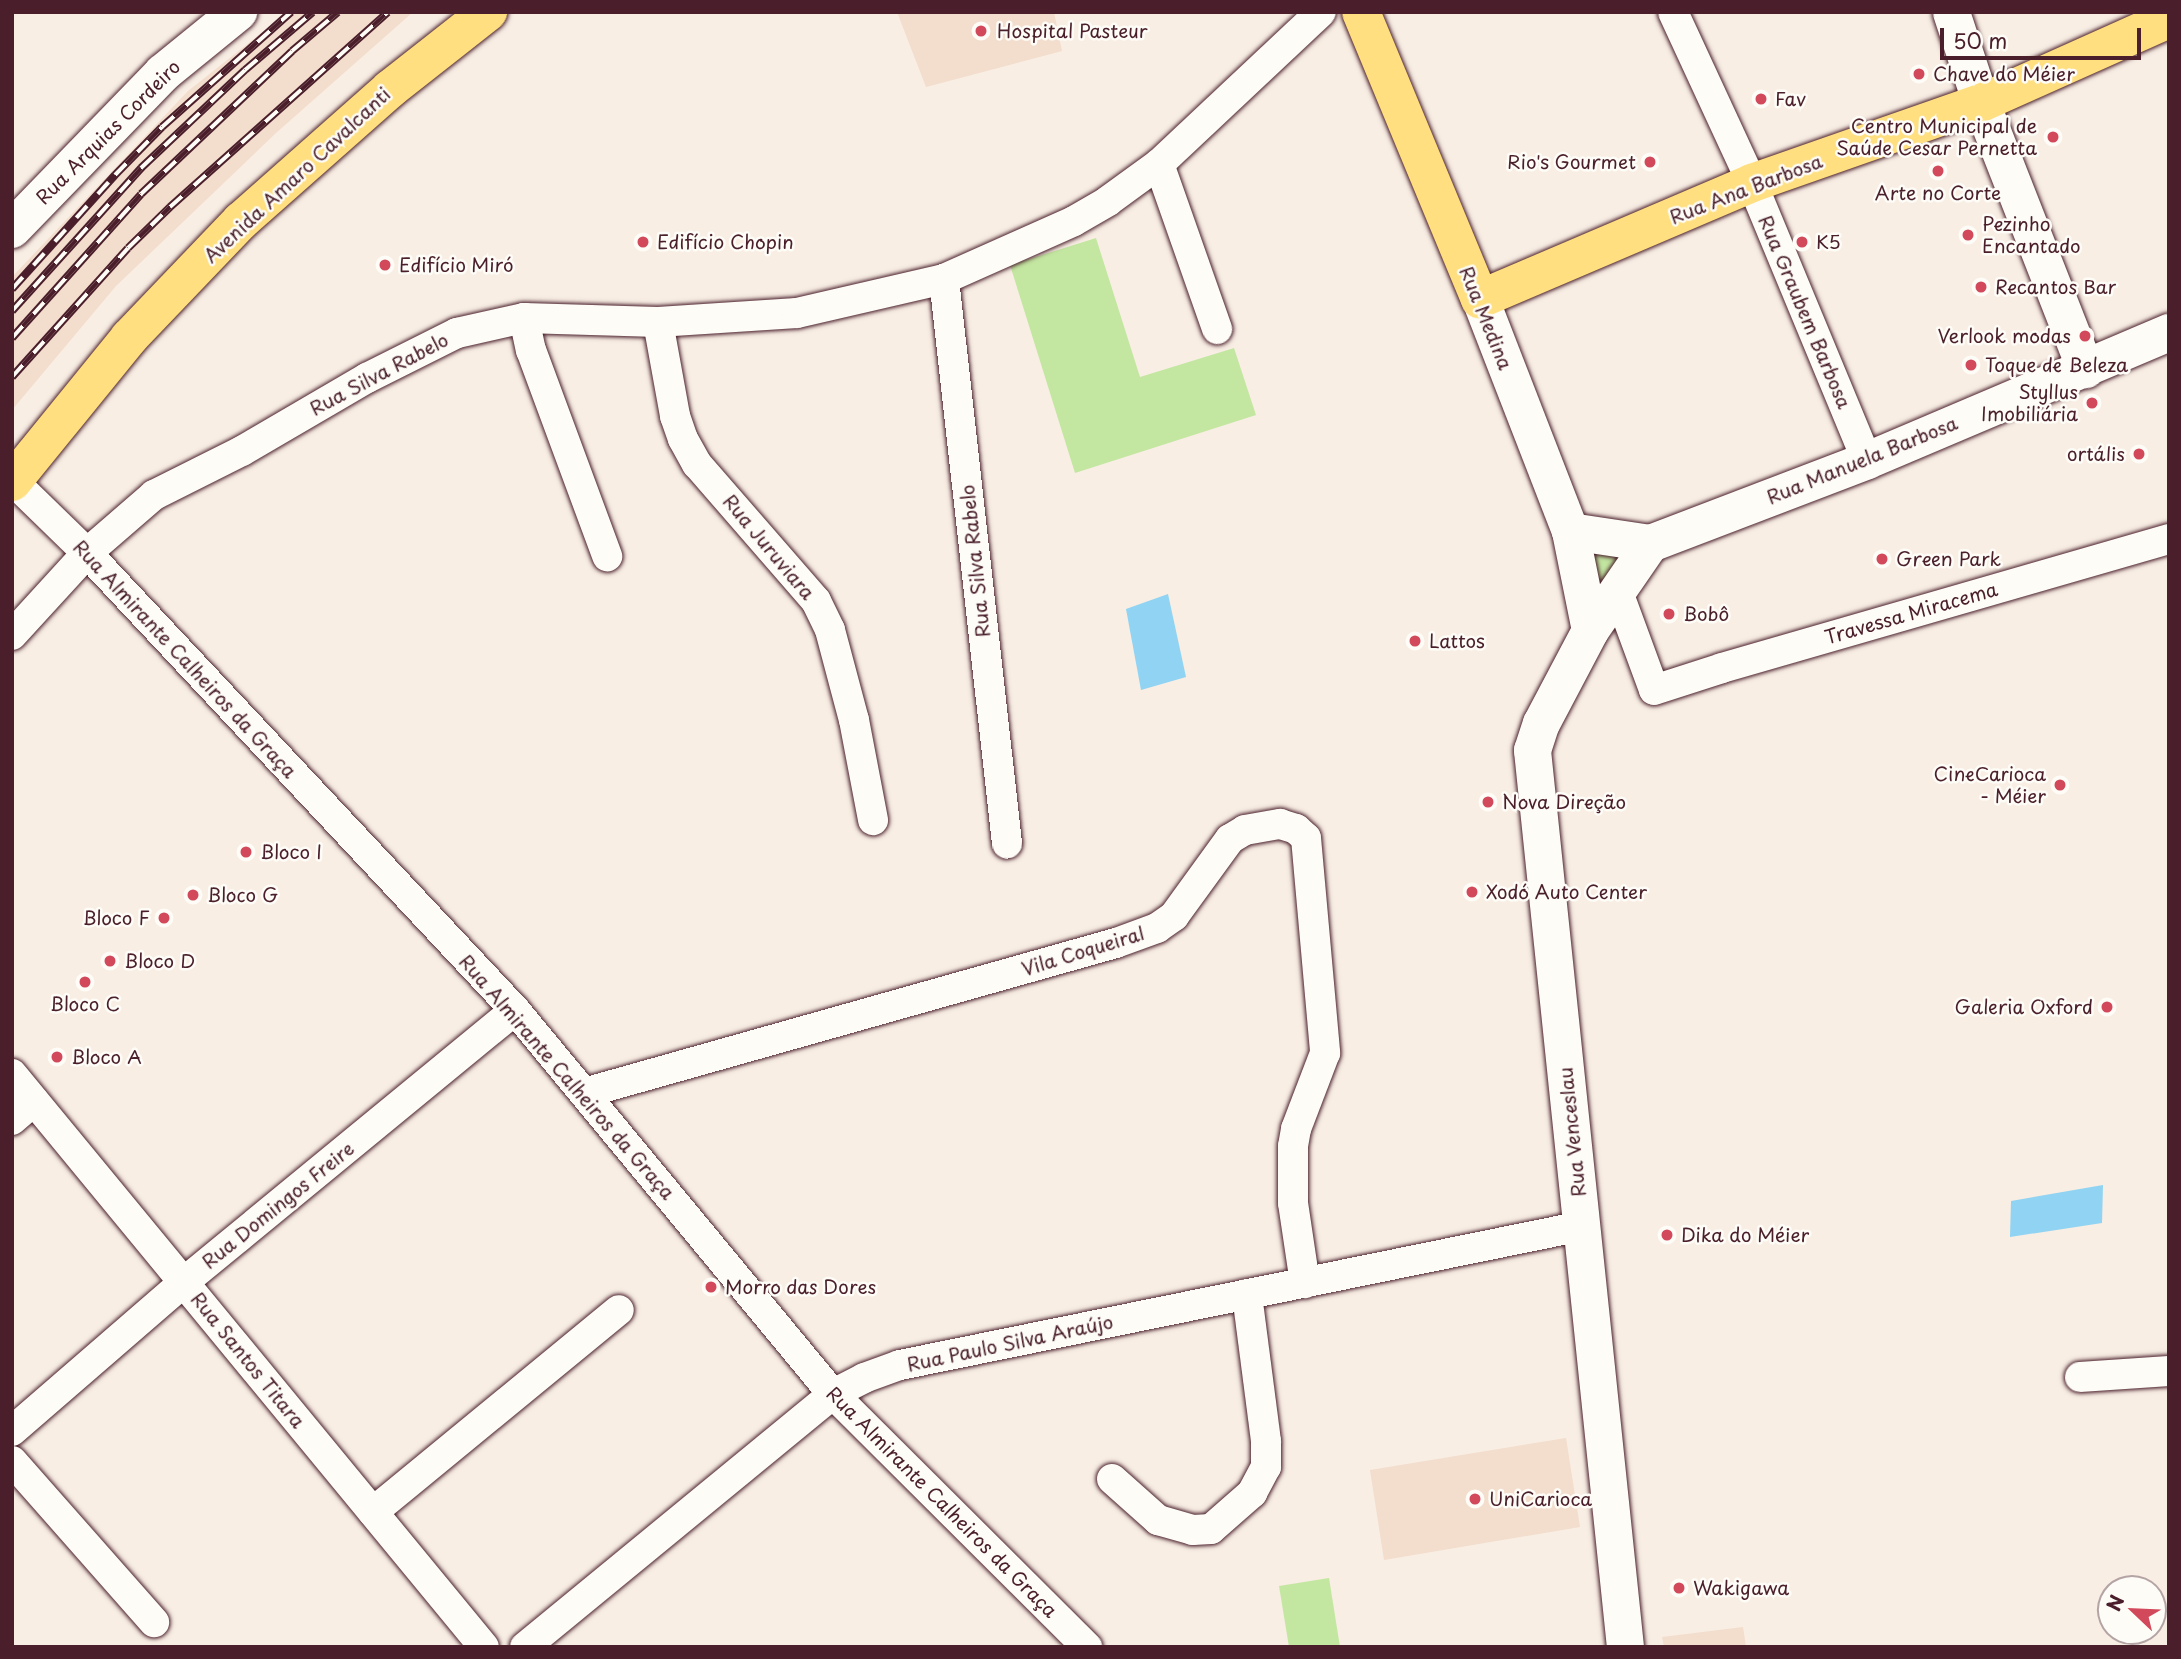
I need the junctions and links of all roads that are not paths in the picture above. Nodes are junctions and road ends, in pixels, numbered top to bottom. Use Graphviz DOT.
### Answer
graph roads {
  1 [pos="238,12"];
  2 [pos="488,12"];
  3 [pos="1321,12"];
  4 [pos="1361,12"];
  5 [pos="1673,12"];
  6 [pos="1951,12"];
  7 [pos="2169,19"];
  8 [pos="1981,103"];
  9 [pos="1158,164"];
  10 [pos="1752,183"];
  11 [pos="12,229"];
  12 [pos="944,279"];
  13 [pos="1480,299"];
  14 [pos="524,318"];
  15 [pos="658,322"];
  16 [pos="1217,329"];
  17 [pos="2169,332"];
  18 [pos="2085,369"];
  19 [pos="1867,460"];
  20 [pos="13,481"];
  21 [pos="1570,531"];
  22 [pos="2169,539"];
  23 [pos="1650,543"];
  24 [pos="88,553"];
  25 [pos="607,556"];
  26 [pos="1618,592"];
  27 [pos="1590,630"];
  28 [pos="12,635"];
  29 [pos="873,820"];
  30 [pos="1007,843"];
  31 [pos="515,1010"];
  32 [pos="12,1074"];
  33 [pos="584,1093"];
  34 [pos="23,1110"];
  35 [pos="1582,1226"];
  36 [pos="184,1282"];
  37 [pos="1305,1283"];
  38 [pos="1247,1294"];
  39 [pos="619,1310"];
  40 [pos="2169,1371"];
  41 [pos="2080,1377"];
  42 [pos="833,1394"];
  43 [pos="12,1431"];
  44 [pos="12,1461"];
  45 [pos="1112,1479"];
  46 [pos="373,1512"];
  47 [pos="155,1622"];
  48 [pos="484,1647"];
  49 [pos="525,1647"];
  50 [pos="1087,1647"];
  51 [pos="1625,1647"];
  1 -- 11 [label="main road, Rua Arquias Cordeiro"];
  2 -- 20 [label="main road, Avenida Amaro Cavalcanti"];
  3 -- 9 [label="street, Rua Silva Rabelo"];
  4 -- 13 [label="main road, Rua Medina"];
  5 -- 10 [label="street, Rua Graubem Barbosa"];
  6 -- 8 [label="street"];
  7 -- 8 [label="main road, Rua Ana Barbosa"];
  8 -- 10 [label="main road, Rua Ana Barbosa"];
  8 -- 18 [label="street"];
  9 -- 12 [label="street, Rua Silva Rabelo"];
  9 -- 16 [label="street"];
  10 -- 13 [label="main road, Rua Ana Barbosa"];
  10 -- 19 [label="street, Rua Graubem Barbosa"];
  12 -- 15 [label="street, Rua Silva Rabelo"];
  12 -- 30 [label="street, Rua Silva Rabelo"];
  13 -- 21 [label="street, Rua Medina"];
  14 -- 15 [label="street, Rua Silva Rabelo"];
  14 -- 24 [label="street, Rua Silva Rabelo"];
  14 -- 25 [label="street"];
  15 -- 29 [label="street, Rua Juruviara"];
  17 -- 18 [label="street, Rua Manuela Barbosa"];
  18 -- 19 [label="street, Rua Manuela Barbosa"];
  19 -- 23 [label="street, Rua Manuela Barbosa"];
  20 -- 24 [label="street, Rua Almirante Calheiros da Graça"];
  21 -- 23 [label="street"];
  21 -- 27 [label="street, Rua Medina"];
  22 -- 26 [label="street, Travessa Miracema"];
  23 -- 26 [label="street"];
  24 -- 28 [label="street, Rua Silva Rabelo"];
  24 -- 31 [label="street, Rua Almirante Calheiros da Graça"];
  26 -- 27 [label="street"];
  27 -- 35 [label="street, Rua Venceslau"];
  31 -- 33 [label="street, Rua Almirante Calheiros da Graça"];
  31 -- 36 [label="street, Rua Domingos Freire"];
  32 -- 34 [label="street, Rua Santos Titara"];
  33 -- 37 [label="street, Vila Coqueiral"];
  33 -- 42 [label="street, Rua Almirante Calheiros da Graça"];
  34 -- 36 [label="street, Rua Santos Titara"];
  35 -- 37 [label="street, Rua Paulo Silva Araújo"];
  35 -- 51 [label="street, Rua Venceslau"];
  36 -- 43 [label="street, Rua Domingos Freire"];
  36 -- 46 [label="street, Rua Santos Titara"];
  37 -- 38 [label="street, Rua Paulo Silva Araújo"];
  38 -- 42 [label="street, Rua Paulo Silva Araújo"];
  38 -- 45 [label="street"];
  39 -- 46 [label="street"];
  40 -- 41 [label="street"];
  42 -- 49 [label="street, Rua Paulo Silva Araújo"];
  42 -- 50 [label="street, Rua Almirante Calheiros da Graça"];
  44 -- 47 [label="street"];
  46 -- 48 [label="street, Rua Santos Titara"];
}
